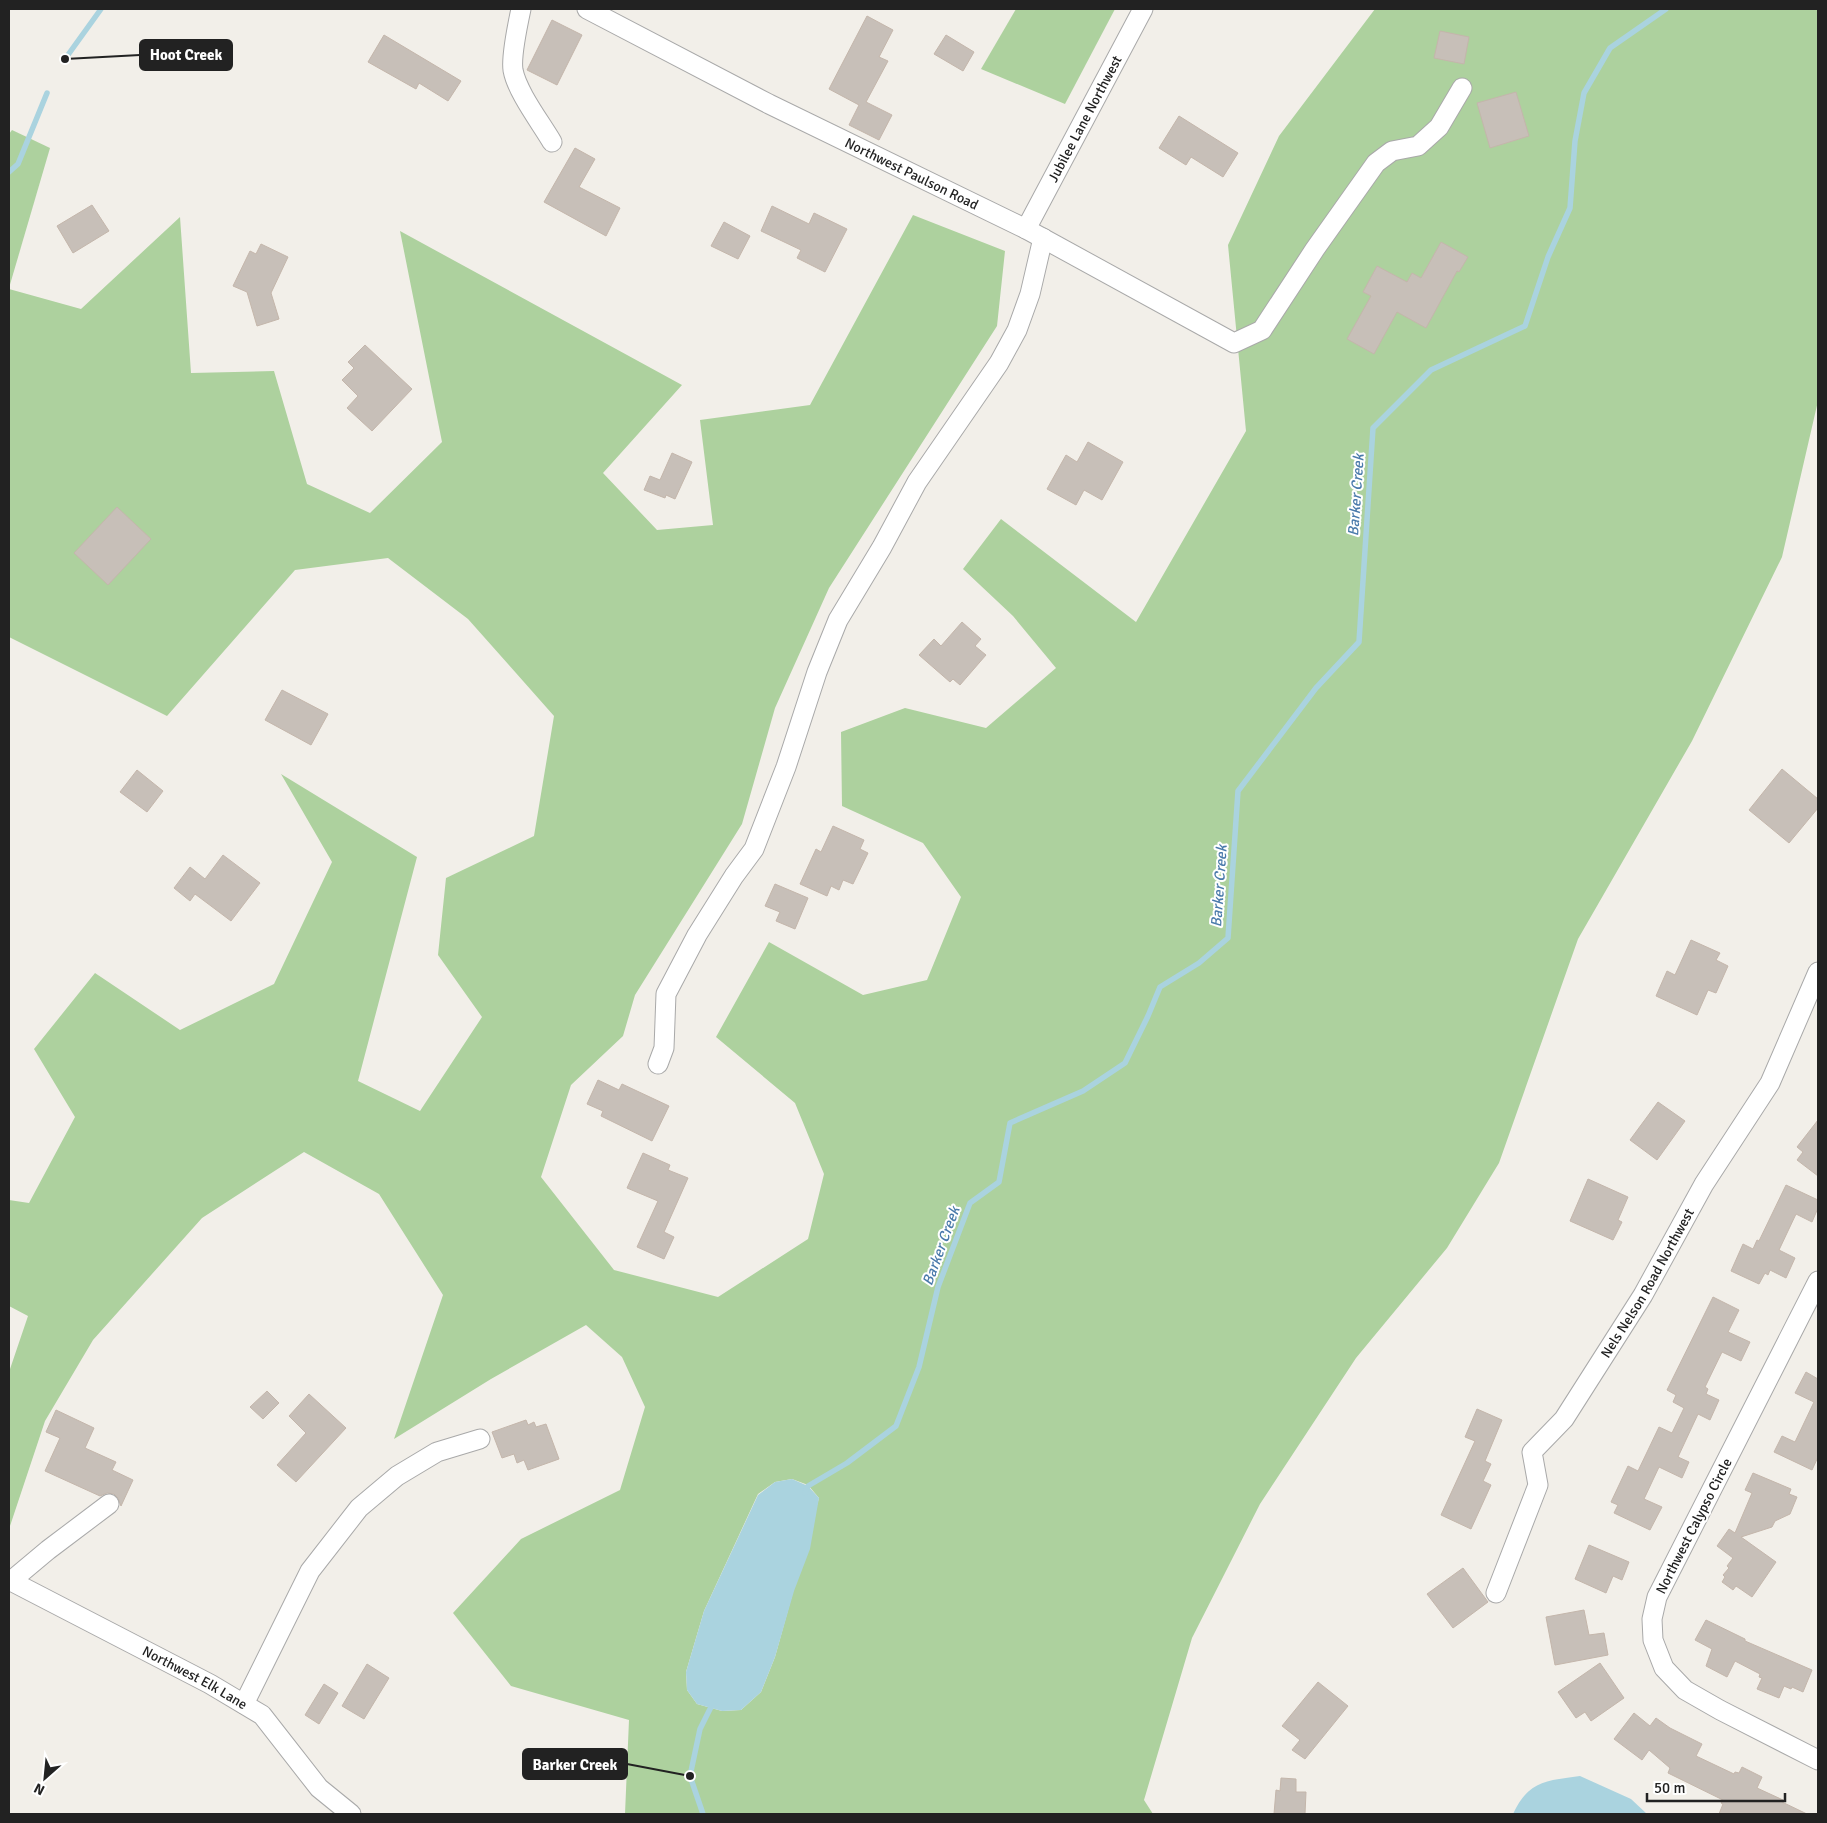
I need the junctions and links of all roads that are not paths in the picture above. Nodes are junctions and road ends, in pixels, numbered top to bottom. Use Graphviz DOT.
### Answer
graph roads {
  1 [pos="521,9"];
  2 [pos="587,9"];
  3 [pos="1143,9"];
  4 [pos="1462,88"];
  5 [pos="552,142"];
  6 [pos="1026,228"];
  7 [pos="1043,238"];
  8 [pos="1818,972"];
  9 [pos="658,1064"];
  10 [pos="1818,1281"];
  11 [pos="480,1440"];
  12 [pos="109,1504"];
  13 [pos="10,1581"];
  14 [pos="1496,1593"];
  15 [pos="244,1704"];
  16 [pos="1818,1760"];
  17 [pos="351,1814"];
  1 -- 5 [label="street"];
  2 -- 6 [label="street, Northwest Paulson Road"];
  3 -- 6 [label="street, Jubilee Lane Northwest"];
  4 -- 7 [label="street, Northwest Paulson Road"];
  6 -- 7 [label="street, Northwest Paulson Road"];
  7 -- 9 [label="street"];
  8 -- 14 [label="street, Nels Nelson Road Northwest"];
  10 -- 16 [label="street, Northwest Calypso Circle"];
  11 -- 15 [label="street"];
  12 -- 13 [label="street"];
  13 -- 15 [label="street, Northwest Elk Lane"];
  15 -- 17 [label="street, Northwest Elk Lane"];
}
